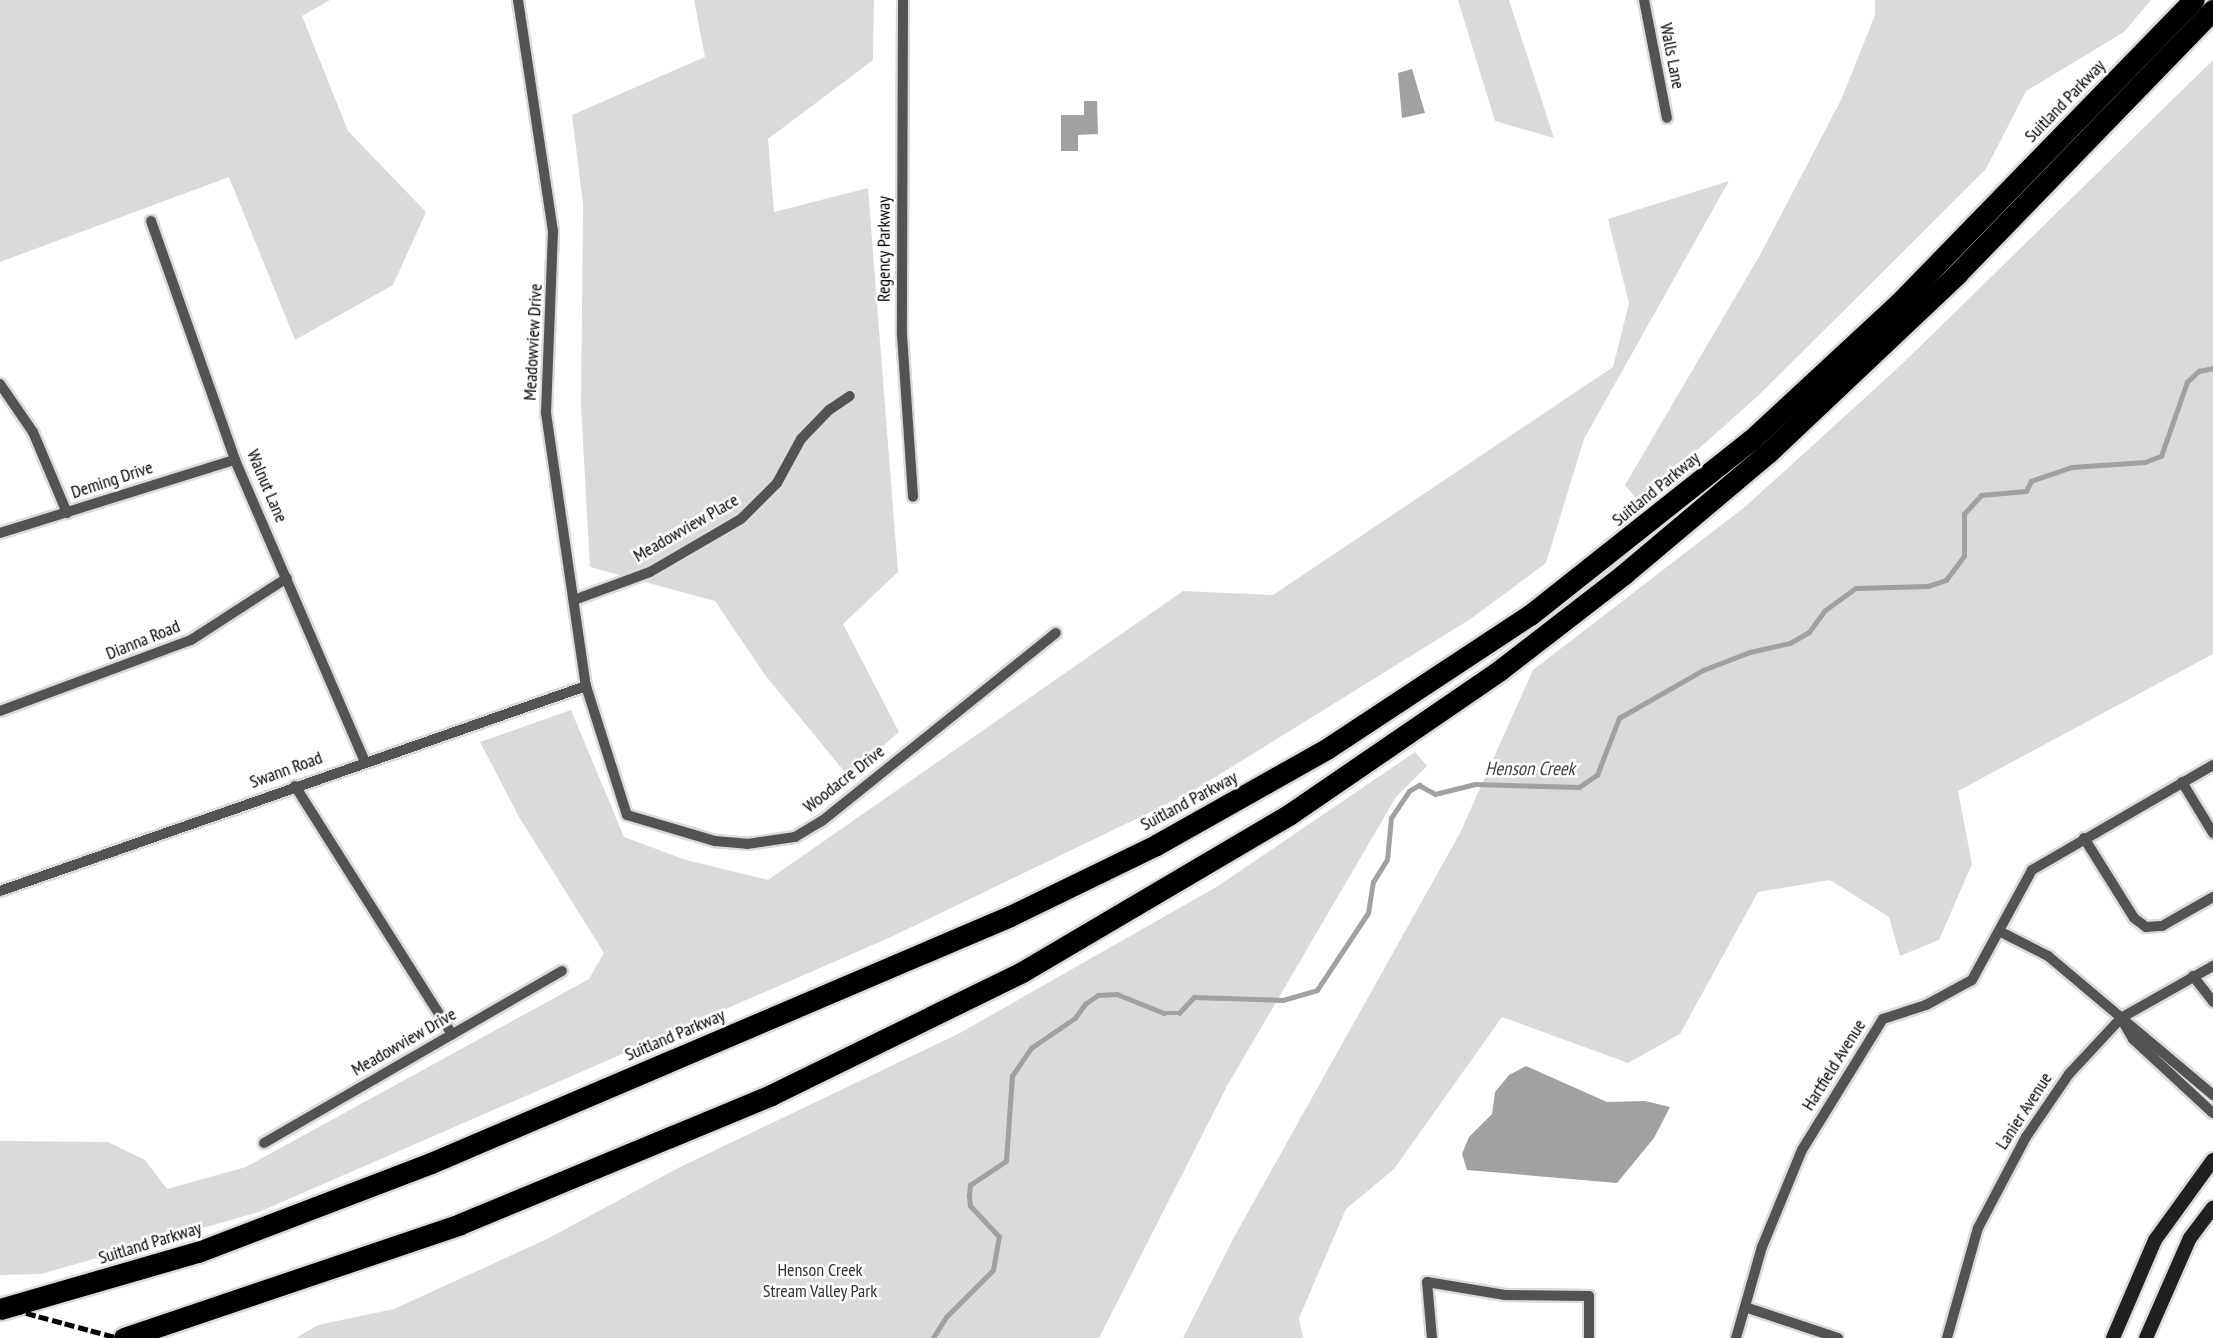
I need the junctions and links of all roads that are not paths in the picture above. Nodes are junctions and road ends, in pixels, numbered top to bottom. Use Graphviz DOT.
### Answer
graph roads {
  1 [pos="518,0"];
  2 [pos="903,0"];
  3 [pos="1643,0"];
  4 [pos="2194,0"];
  5 [pos="2213,10"];
  6 [pos="1667,118"];
  7 [pos="151,221"];
  8 [pos="0,384"];
  9 [pos="850,396"];
  10 [pos="235,460"];
  11 [pos="913,497"];
  12 [pos="67,513"];
  13 [pos="0,533"];
  14 [pos="287,578"];
  15 [pos="574,600"];
  16 [pos="1055,633"];
  17 [pos="586,686"];
  18 [pos="0,711"];
  19 [pos="364,760"];
  20 [pos="2213,765"];
  21 [pos="2182,782"];
  22 [pos="295,786"];
  23 [pos="2213,832"];
  24 [pos="2084,838"];
  25 [pos="0,891"];
  26 [pos="2213,897"];
  27 [pos="2001,932"];
  28 [pos="2213,966"];
  29 [pos="562,971"];
  30 [pos="2193,976"];
  31 [pos="2213,1002"];
  32 [pos="2121,1018"];
  33 [pos="452,1034"];
  34 [pos="2213,1095"];
  35 [pos="2213,1114"];
  36 [pos="264,1143"];
  37 [pos="2213,1160"];
  38 [pos="2213,1208"];
  39 [pos="1745,1307"];
  40 [pos="0,1309"];
  41 [pos="124,1338"];
  42 [pos="1432,1338"];
  43 [pos="1589,1338"];
  44 [pos="1736,1338"];
  45 [pos="1838,1338"];
  46 [pos="1947,1338"];
  47 [pos="2113,1338"];
  48 [pos="2147,1338"];
  1 -- 15 [label="street, Meadowview Drive"];
  2 -- 11 [label="street, Regency Parkway"];
  3 -- 6 [label="street, Walls Lane"];
  4 -- 40 [label="highway, Suitland Parkway"];
  5 -- 41 [label="highway"];
  7 -- 10 [label="street, Walnut Lane"];
  8 -- 12 [label="street"];
  9 -- 15 [label="street, Meadowview Place"];
  10 -- 12 [label="street, Deming Drive"];
  10 -- 14 [label="street, Walnut Lane"];
  12 -- 13 [label="street, Deming Drive"];
  14 -- 18 [label="street, Dianna Road"];
  14 -- 19 [label="street, Walnut Lane"];
  15 -- 17 [label="street, Meadowview Drive"];
  16 -- 17 [label="street, Woodacre Drive"];
  17 -- 19 [label="street, Swann Road"];
  19 -- 22 [label="street, Swann Road"];
  20 -- 21 [label="street, Hartfield Avenue"];
  21 -- 23 [label="street"];
  21 -- 24 [label="street, Hartfield Avenue"];
  22 -- 25 [label="street, Swann Road"];
  22 -- 33 [label="street"];
  24 -- 26 [label="street"];
  24 -- 27 [label="street, Hartfield Avenue"];
  27 -- 32 [label="street"];
  27 -- 39 [label="street, Hartfield Avenue"];
  28 -- 30 [label="street, Lanier Avenue"];
  29 -- 33 [label="street, Meadowview Drive"];
  30 -- 31 [label="street"];
  30 -- 32 [label="street, Lanier Avenue"];
  32 -- 34 [label="street"];
  32 -- 35 [label="street"];
  32 -- 46 [label="street, Lanier Avenue"];
  33 -- 36 [label="street, Meadowview Drive"];
  37 -- 47 [label="street"];
  38 -- 48 [label="street"];
  39 -- 44 [label="street, Hartfield Avenue"];
  39 -- 45 [label="street"];
  42 -- 43 [label="street"];
}
